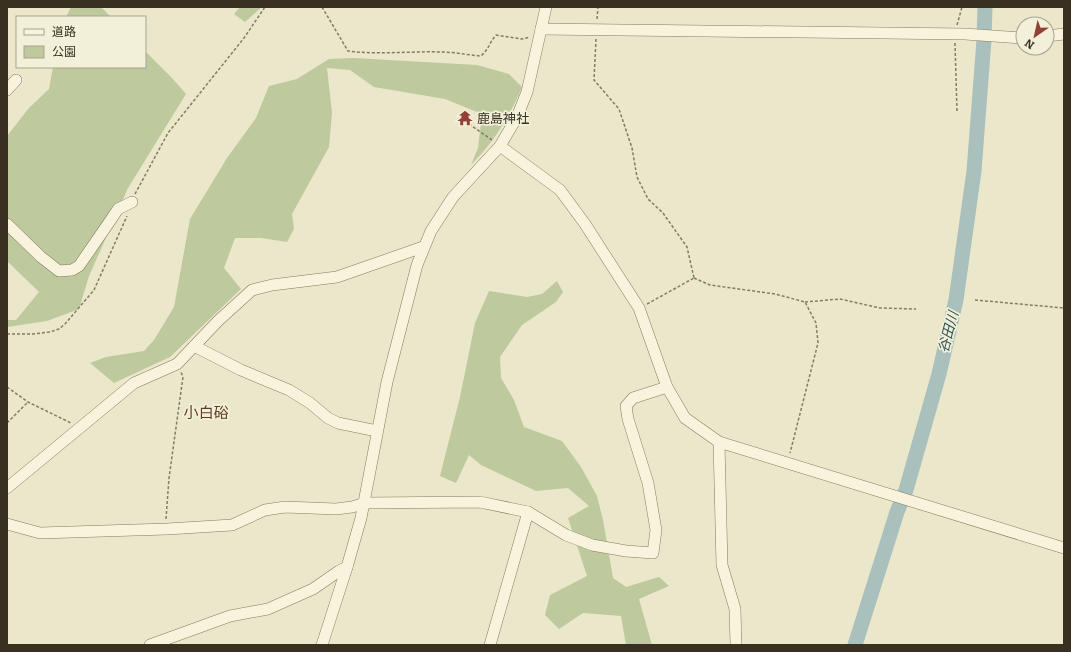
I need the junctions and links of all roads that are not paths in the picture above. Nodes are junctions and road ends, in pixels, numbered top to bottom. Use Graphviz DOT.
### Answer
graph roads {
  1 [pos="546,7"];
  2 [pos="540,33"];
  3 [pos="1015,37"];
  4 [pos="16,80"];
  5 [pos="7,90"];
  6 [pos="500,146"];
  7 [pos="132,202"];
  8 [pos="7,224"];
  9 [pos="423,247"];
  10 [pos="194,346"];
  11 [pos="667,387"];
  12 [pos="377,431"];
  13 [pos="719,442"];
  14 [pos="7,488"];
  15 [pos="365,503"];
  16 [pos="528,512"];
  17 [pos="7,524"];
  18 [pos="1064,548"];
  19 [pos="347,567"];
  20 [pos="150,645"];
  21 [pos="322,645"];
  22 [pos="490,645"];
  23 [pos="736,645"];
  1 -- 2 [label="street"];
  2 -- 3 [label="street"];
  2 -- 6 [label="street"];
  4 -- 5 [label="street"];
  6 -- 9 [label="street"];
  6 -- 11 [label="street"];
  7 -- 8 [label="street"];
  9 -- 10 [label="street"];
  9 -- 12 [label="street"];
  10 -- 12 [label="street"];
  10 -- 14 [label="street"];
  11 -- 13 [label="street"];
  11 -- 16 [label="street"];
  12 -- 15 [label="street"];
  13 -- 18 [label="street"];
  13 -- 23 [label="street"];
  15 -- 16 [label="street"];
  15 -- 17 [label="street"];
  15 -- 19 [label="street"];
  16 -- 22 [label="street"];
  19 -- 20 [label="street"];
  19 -- 21 [label="street"];
}
